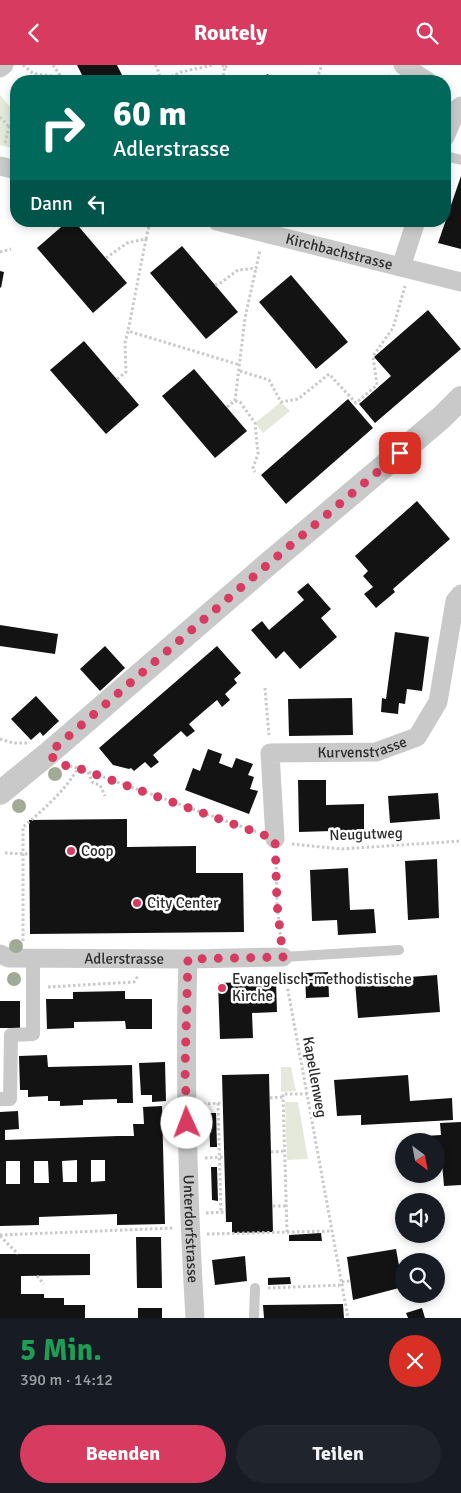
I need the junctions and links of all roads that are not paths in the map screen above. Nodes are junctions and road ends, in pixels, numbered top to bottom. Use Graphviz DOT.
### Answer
graph roads {
  1 [pos="4,65"];
  2 [pos="403,65"];
  3 [pos="0,68"];
  4 [pos="419,75"];
  5 [pos="240,227"];
  6 [pos="415,227"];
  7 [pos="405,268"];
  8 [pos="461,282"];
  9 [pos="461,399"];
  10 [pos="461,594"];
  11 [pos="0,793"];
  12 [pos="275,839"];
  13 [pos="399,950"];
  14 [pos="28,951"];
  15 [pos="0,953"];
  16 [pos="283,957"];
  17 [pos="188,959"];
  18 [pos="0,1099"];
  19 [pos="256,1288"];
  20 [pos="195,1318"];
  21 [pos="254,1318"];
  1 -- 3 [label="street"];
  2 -- 4 [label="street"];
  5 -- 7 [label="street, Kirchbachstrasse"];
  6 -- 7 [label="street"];
  7 -- 8 [label="street, Kirchbachstrasse"];
  9 -- 11 [label="street"];
  10 -- 12 [label="street, Kurvenstrasse"];
  13 -- 16 [label="lane, Adlerstrasse"];
  14 -- 15 [label="street, Adlerstrasse"];
  14 -- 17 [label="street, Adlerstrasse"];
  14 -- 18 [label="street"];
  16 -- 17 [label="street, Adlerstrasse"];
  17 -- 20 [label="street, Unterdorfstrasse"];
  19 -- 21 [label="lane"];
}
